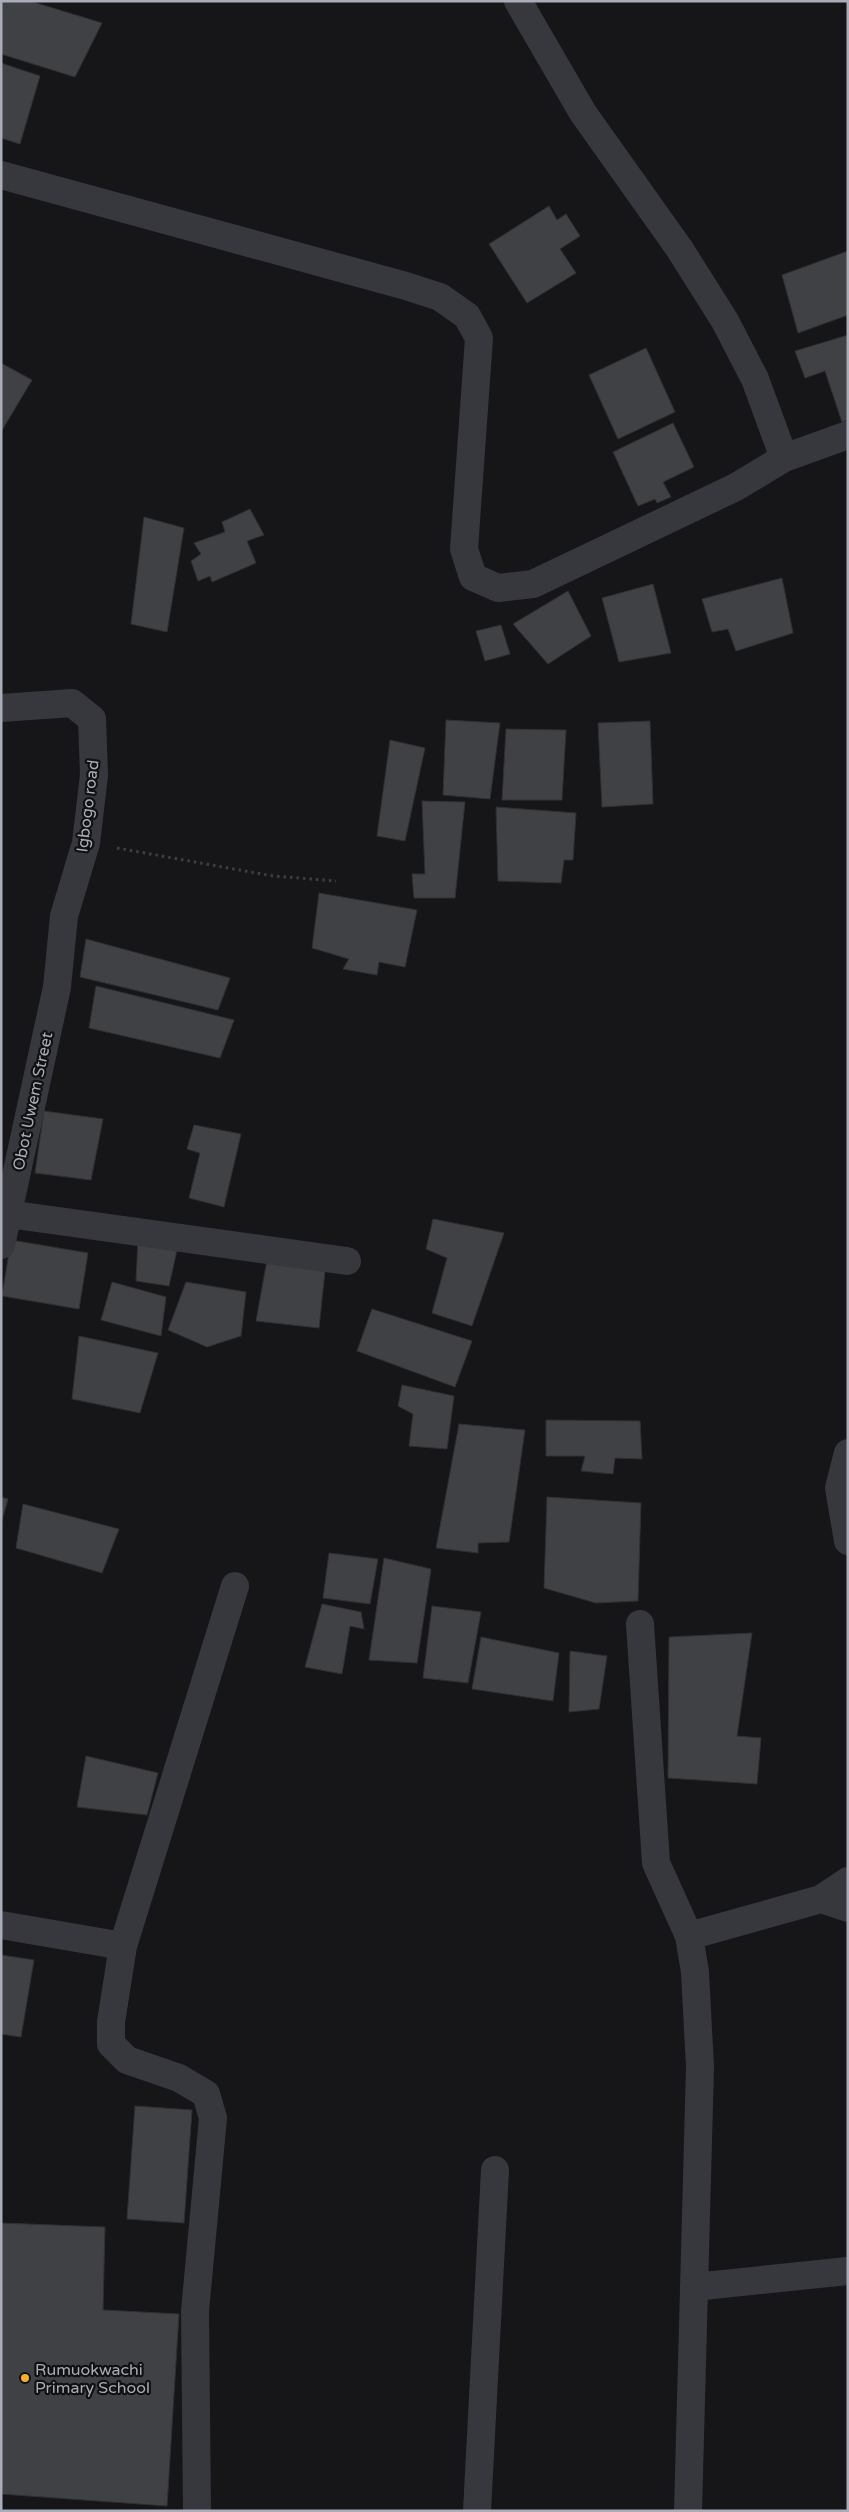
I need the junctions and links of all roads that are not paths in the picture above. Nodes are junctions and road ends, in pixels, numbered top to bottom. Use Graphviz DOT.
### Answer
graph roads {
  1 [pos="518,1"];
  2 [pos="1,175"];
  3 [pos="848,435"];
  4 [pos="784,458"];
  5 [pos="1,708"];
  6 [pos="57,987"];
  7 [pos="8,1214"];
  8 [pos="1,1245"];
  9 [pos="347,1261"];
  10 [pos="848,1453"];
  11 [pos="848,1541"];
  12 [pos="235,1586"];
  13 [pos="640,1624"];
  14 [pos="848,1881"];
  15 [pos="821,1899"];
  16 [pos="848,1908"];
  17 [pos="1,1925"];
  18 [pos="689,1936"];
  19 [pos="123,1946"];
  20 [pos="495,2170"];
  21 [pos="848,2271"];
  22 [pos="694,2287"];
  23 [pos="197,2511"];
  24 [pos="477,2511"];
  25 [pos="688,2511"];
  1 -- 4 [label="street"];
  2 -- 4 [label="street"];
  3 -- 4 [label="street"];
  5 -- 6 [label="street, Igbogo road"];
  6 -- 7 [label="street, Obot Uwem Street"];
  7 -- 8 [label="street, Obot Uwem Street"];
  7 -- 9 [label="street"];
  10 -- 11 [label="street"];
  12 -- 19 [label="street"];
  13 -- 18 [label="street"];
  14 -- 15 [label="street"];
  15 -- 16 [label="street"];
  15 -- 18 [label="street"];
  17 -- 19 [label="street"];
  18 -- 22 [label="street"];
  19 -- 23 [label="street"];
  20 -- 24 [label="street"];
  21 -- 22 [label="street"];
  22 -- 25 [label="street"];
}
